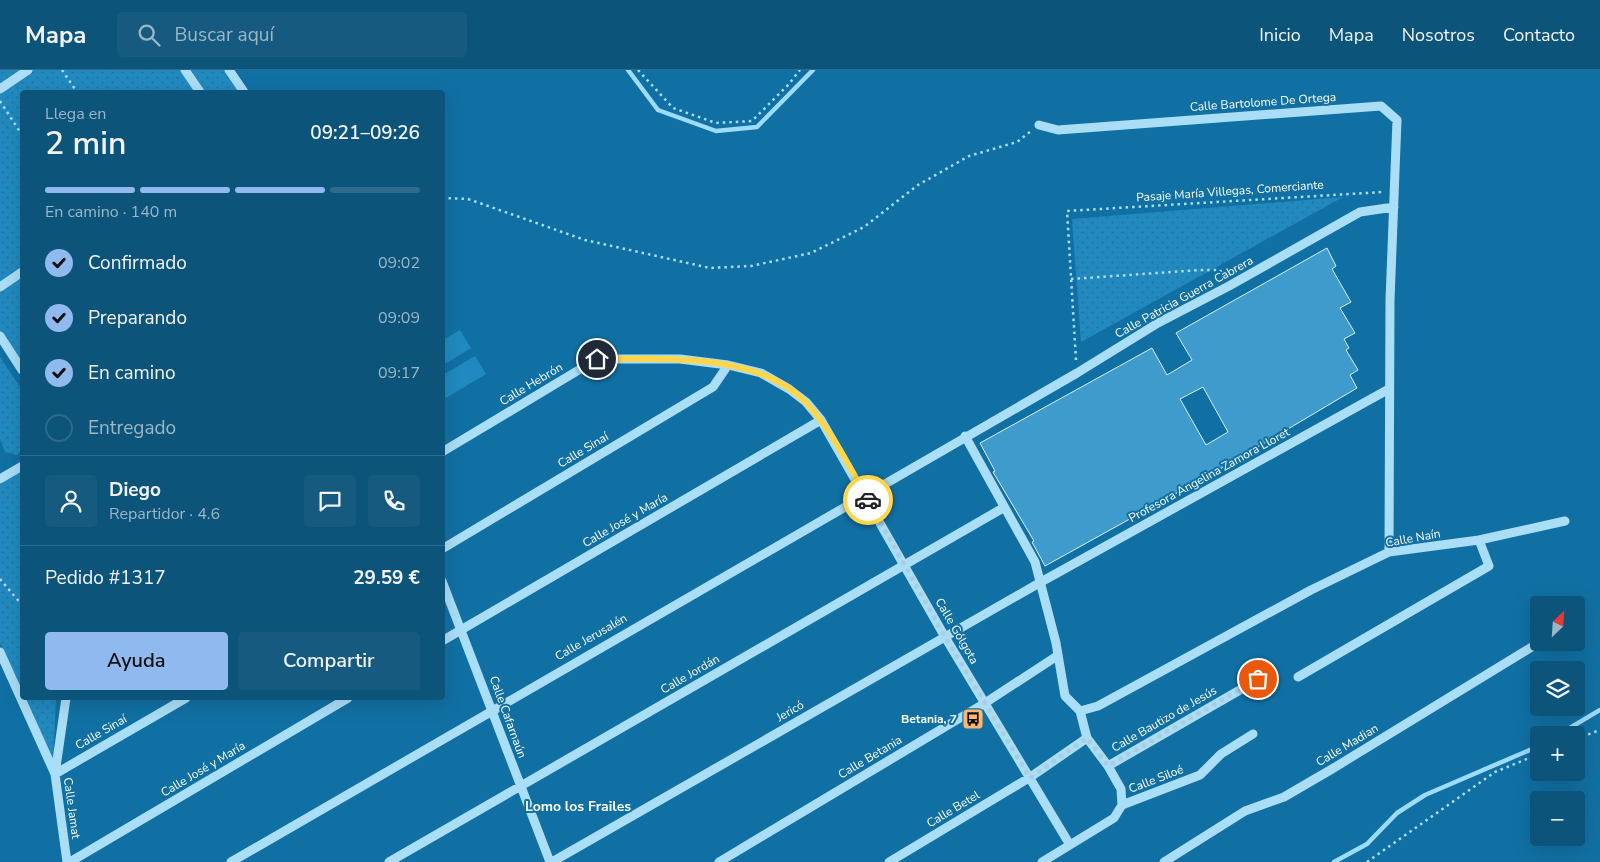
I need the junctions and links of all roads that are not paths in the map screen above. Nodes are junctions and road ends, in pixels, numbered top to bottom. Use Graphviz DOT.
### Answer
graph roads {
  1 [pos="28,70"];
  2 [pos="185,70"];
  3 [pos="229,70"];
  4 [pos="0,89"];
  5 [pos="199,90"];
  6 [pos="243,90"];
  7 [pos="1039,125"];
  8 [pos="1394,207"];
  9 [pos="20,273"];
  10 [pos="0,287"];
  11 [pos="0,336"];
  12 [pos="20,364"];
  13 [pos="728,365"];
  14 [pos="1389,389"];
  15 [pos="820,420"];
  16 [pos="965,436"];
  17 [pos="445,450"];
  18 [pos="20,467"];
  19 [pos="0,479"];
  20 [pos="864,494"];
  21 [pos="1004,508"];
  22 [pos="1565,521"];
  23 [pos="1479,540"];
  24 [pos="445,547"];
  25 [pos="1389,552"];
  26 [pos="905,565"];
  27 [pos="1041,582"];
  28 [pos="445,588"];
  29 [pos="462,630"];
  30 [pos="945,637"];
  31 [pos="445,639"];
  32 [pos="1530,648"];
  33 [pos="0,652"];
  34 [pos="1057,656"];
  35 [pos="1298,677"];
  36 [pos="1258,679"];
  37 [pos="20,697"];
  38 [pos="21,700"];
  39 [pos="66,700"];
  40 [pos="183,700"];
  41 [pos="345,700"];
  42 [pos="985,703"];
  43 [pos="492,709"];
  44 [pos="1080,711"];
  45 [pos="1254,734"];
  46 [pos="1087,738"];
  47 [pos="1108,766"];
  48 [pos="54,774"];
  49 [pos="1030,778"];
  50 [pos="520,786"];
  51 [pos="1122,806"];
  52 [pos="1070,846"];
  53 [pos="69,862"];
  54 [pos="231,862"];
  55 [pos="389,862"];
  56 [pos="551,862"];
  57 [pos="719,862"];
  58 [pos="889,862"];
  59 [pos="1042,862"];
  60 [pos="1164,862"];
  1 -- 4 [label="street"];
  2 -- 5 [label="street"];
  3 -- 6 [label="street"];
  7 -- 8 [label="street, Calle Bartolome De Ortega"];
  8 -- 14 [label="street, Calle Bartolome De Ortega"];
  8 -- 16 [label="street, Calle Patricia Guerra Cabrera"];
  9 -- 10 [label="street"];
  11 -- 12 [label="street"];
  13 -- 15 [label="street, Calle Gólgota"];
  13 -- 17 [label="street, Calle Hebrón"];
  13 -- 24 [label="street, Calle Sinaí"];
  14 -- 25 [label="street, Calle Bartolome De Ortega"];
  14 -- 27 [label="street, Profesora Angelina Zamora Lloret"];
  15 -- 20 [label="street, Calle Gólgota"];
  15 -- 29 [label="street, Calle José y María"];
  16 -- 20 [label="street, Calle Jerusalén"];
  16 -- 21 [label="street"];
  18 -- 19 [label="street"];
  20 -- 26 [label="street, Calle Gólgota"];
  20 -- 43 [label="street, Calle Jerusalén"];
  21 -- 26 [label="street, Calle Jordán"];
  21 -- 27 [label="street"];
  22 -- 23 [label="street, Calle Naín"];
  23 -- 25 [label="street, Calle Naín"];
  23 -- 35 [label="street"];
  25 -- 44 [label="street, Calle Naín"];
  26 -- 30 [label="street, Calle Gólgota"];
  26 -- 50 [label="street, Calle Jordán"];
  27 -- 30 [label="street, Jericó"];
  27 -- 34 [label="street"];
  28 -- 29 [label="street, Calle Cafarnaún"];
  29 -- 31 [label="street, Calle José y María"];
  29 -- 43 [label="street, Calle Cafarnaún"];
  30 -- 42 [label="street, Calle Gólgota"];
  30 -- 56 [label="street, Jericó"];
  32 -- 60 [label="street, Calle Madian"];
  33 -- 37 [label="street"];
  34 -- 42 [label="street, Calle Betania"];
  34 -- 44 [label="street"];
  36 -- 47 [label="street, Calle Bautizo de Jesús"];
  38 -- 48 [label="street"];
  39 -- 48 [label="street, Calle Jamat"];
  40 -- 48 [label="street, Calle Sinaí"];
  41 -- 53 [label="street, Calle José y María"];
  42 -- 49 [label="street, Calle Gólgota"];
  42 -- 57 [label="street, Calle Betania"];
  43 -- 50 [label="street, Calle Cafarnaún"];
  43 -- 54 [label="street, Calle Jerusalén"];
  44 -- 46 [label="street"];
  45 -- 51 [label="street, Calle Siloé"];
  46 -- 47 [label="street"];
  46 -- 49 [label="street, Calle Betel"];
  47 -- 51 [label="street"];
  48 -- 53 [label="street, Calle Jamat"];
  49 -- 52 [label="street, Calle Gólgota"];
  49 -- 58 [label="street, Calle Betel"];
  50 -- 55 [label="street, Calle Jordán"];
  50 -- 56 [label="street, Calle Cafarnaún"];
  51 -- 52 [label="street, Calle Siloé"];
  52 -- 59 [label="street, Calle Siloé"];
}
